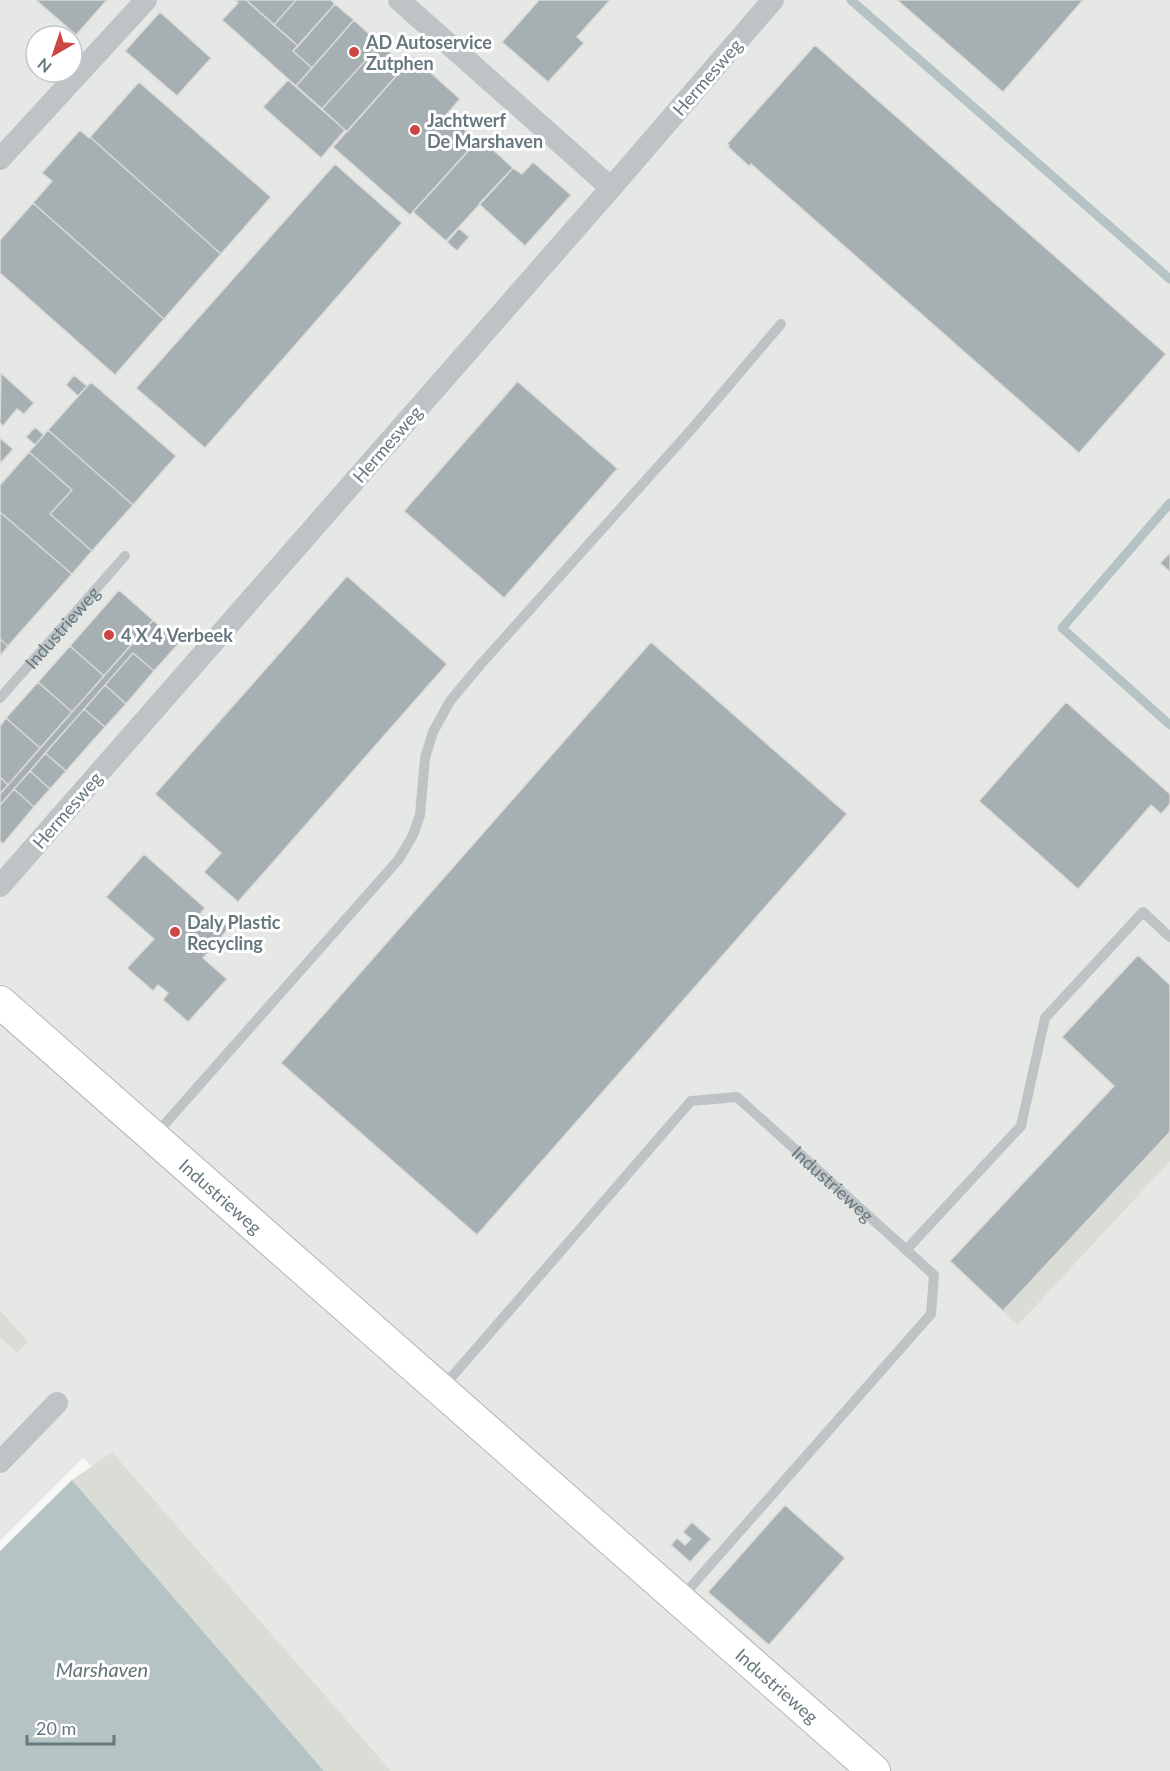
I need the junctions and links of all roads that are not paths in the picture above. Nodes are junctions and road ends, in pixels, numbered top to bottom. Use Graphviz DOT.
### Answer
graph roads {
  1 [pos="146,0"];
  2 [pos="399,0"];
  3 [pos="773,0"];
  4 [pos="0,159"];
  5 [pos="611,188"];
  6 [pos="781,324"];
  7 [pos="125,556"];
  8 [pos="0,698"];
  9 [pos="0,886"];
  10 [pos="1170,937"];
  11 [pos="0,1002"];
  12 [pos="153,1137"];
  13 [pos="906,1250"];
  14 [pos="441,1389"];
  15 [pos="57,1403"];
  16 [pos="0,1462"];
  17 [pos="680,1600"];
  18 [pos="874,1771"];
  1 -- 4 [label="street"];
  2 -- 5 [label="street"];
  3 -- 5 [label="street, Hermesweg"];
  5 -- 9 [label="street, Hermesweg"];
  6 -- 12 [label="lane"];
  7 -- 8 [label="lane, Industrieweg"];
  10 -- 13 [label="lane"];
  11 -- 12 [label="street, Industrieweg"];
  12 -- 14 [label="street, Industrieweg"];
  13 -- 14 [label="lane, Industrieweg"];
  13 -- 17 [label="lane, Industrieweg"];
  14 -- 17 [label="street, Industrieweg"];
  15 -- 16 [label="street"];
  17 -- 18 [label="street, Industrieweg"];
}
